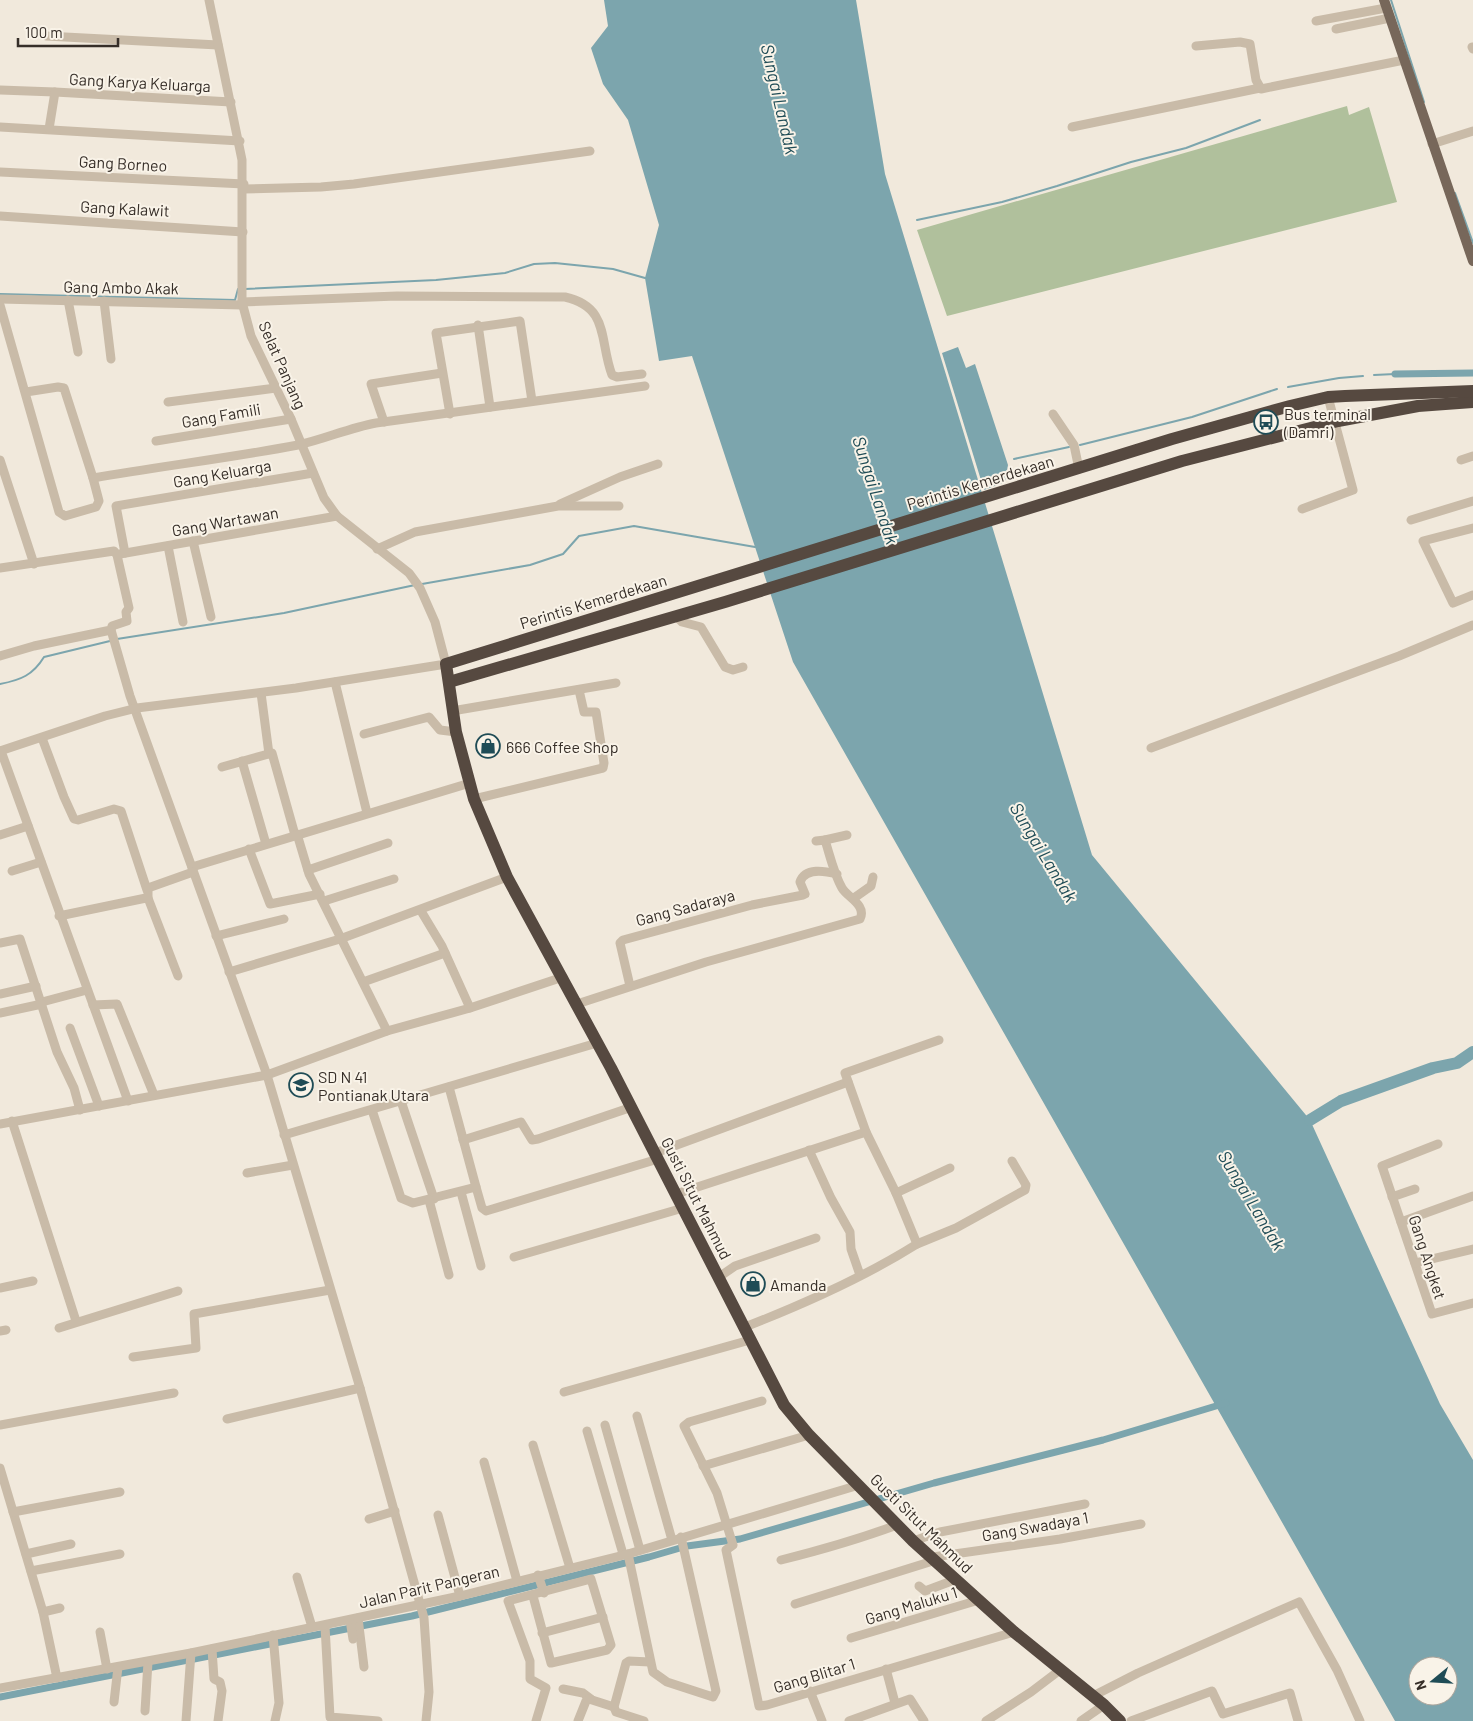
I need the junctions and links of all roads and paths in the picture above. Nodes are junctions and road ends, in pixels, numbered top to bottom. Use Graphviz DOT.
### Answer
graph roads {
  1 [pos="209,0"];
  2 [pos="1385,4"];
  3 [pos="1390,18"];
  4 [pos="1316,21"];
  5 [pos="1336,29"];
  6 [pos="46,36"];
  7 [pos="218,45"];
  8 [pos="1196,46"];
  9 [pos="1404,60"];
  10 [pos="1260,88"];
  11 [pos="0,90"];
  12 [pos="55,92"];
  13 [pos="231,102"];
  14 [pos="0,127"];
  15 [pos="1072,127"];
  16 [pos="49,129"];
  17 [pos="1473,131"];
  18 [pos="240,142"];
  19 [pos="1432,144"];
  20 [pos="590,151"];
  21 [pos="0,172"];
  22 [pos="244,187"];
  23 [pos="2,216"];
  24 [pos="242,232"];
  25 [pos="1473,260"];
  26 [pos="242,296"];
  27 [pos="0,300"];
  28 [pos="68,300"];
  29 [pos="104,301"];
  30 [pos="0,305"];
  31 [pos="478,326"];
  32 [pos="78,352"];
  33 [pos="111,359"];
  34 [pos="442,373"];
  35 [pos="642,374"];
  36 [pos="645,386"];
  37 [pos="276,388"];
  38 [pos="1473,391"];
  39 [pos="26,392"];
  40 [pos="1328,397"];
  41 [pos="532,401"];
  42 [pos="168,402"];
  43 [pos="1473,402"];
  44 [pos="490,407"];
  45 [pos="450,414"];
  46 [pos="1053,414"];
  47 [pos="291,419"];
  48 [pos="1335,421"];
  49 [pos="384,422"];
  50 [pos="156,441"];
  51 [pos="302,444"];
  52 [pos="1473,456"];
  53 [pos="0,460"];
  54 [pos="1461,460"];
  55 [pos="658,464"];
  56 [pos="1074,471"];
  57 [pos="313,473"];
  58 [pos="94,478"];
  59 [pos="1473,501"];
  60 [pos="558,506"];
  61 [pos="619,506"];
  62 [pos="1302,509"];
  63 [pos="337,516"];
  64 [pos="1411,520"];
  65 [pos="1473,528"];
  66 [pos="193,541"];
  67 [pos="168,546"];
  68 [pos="377,549"];
  69 [pos="121,554"];
  70 [pos="34,564"];
  71 [pos="0,568"];
  72 [pos="1473,595"];
  73 [pos="634,605"];
  74 [pos="676,616"];
  75 [pos="211,617"];
  76 [pos="183,622"];
  77 [pos="648,624"];
  78 [pos="1473,624"];
  79 [pos="112,633"];
  80 [pos="0,656"];
  81 [pos="446,664"];
  82 [pos="743,667"];
  83 [pos="335,682"];
  84 [pos="449,682"];
  85 [pos="616,683"];
  86 [pos="579,690"];
  87 [pos="261,693"];
  88 [pos="136,708"];
  89 [pos="452,711"];
  90 [pos="456,732"];
  91 [pos="364,734"];
  92 [pos="42,738"];
  93 [pos="1151,748"];
  94 [pos="1,751"];
  95 [pos="269,754"];
  96 [pos="242,760"];
  97 [pos="222,766"];
  98 [pos="470,783"];
  99 [pos="474,799"];
  100 [pos="367,814"];
  101 [pos="28,826"];
  102 [pos="0,834"];
  103 [pos="296,835"];
  104 [pos="847,835"];
  105 [pos="388,843"];
  106 [pos="266,844"];
  107 [pos="249,849"];
  108 [pos="41,862"];
  109 [pos="192,870"];
  110 [pos="308,870"];
  111 [pos="12,871"];
  112 [pos="837,874"];
  113 [pos="507,877"];
  114 [pos="873,877"];
  115 [pos="394,879"];
  116 [pos="148,894"];
  117 [pos="322,897"];
  118 [pos="854,898"];
  119 [pos="422,910"];
  120 [pos="60,916"];
  121 [pos="284,919"];
  122 [pos="216,936"];
  123 [pos="340,939"];
  124 [pos="0,943"];
  125 [pos="445,954"];
  126 [pos="229,972"];
  127 [pos="178,976"];
  128 [pos="563,976"];
  129 [pos="363,982"];
  130 [pos="36,986"];
  131 [pos="630,986"];
  132 [pos="87,990"];
  133 [pos="0,994"];
  134 [pos="42,1003"];
  135 [pos="577,1004"];
  136 [pos="93,1005"];
  137 [pos="470,1008"];
  138 [pos="0,1013"];
  139 [pos="70,1028"];
  140 [pos="387,1031"];
  141 [pos="939,1040"];
  142 [pos="597,1043"];
  143 [pos="266,1075"];
  144 [pos="848,1082"];
  145 [pos="449,1087"];
  146 [pos="154,1095"];
  147 [pos="128,1101"];
  148 [pos="401,1101"];
  149 [pos="99,1106"];
  150 [pos="632,1107"];
  151 [pos="80,1110"];
  152 [pos="372,1110"];
  153 [pos="12,1121"];
  154 [pos="0,1124"];
  155 [pos="866,1132"];
  156 [pos="284,1135"];
  157 [pos="463,1140"];
  158 [pos="1438,1144"];
  159 [pos="810,1150"];
  160 [pos="656,1156"];
  161 [pos="1012,1161"];
  162 [pos="293,1165"];
  163 [pos="950,1168"];
  164 [pos="247,1173"];
  165 [pos="476,1187"];
  166 [pos="1415,1189"];
  167 [pos="461,1192"];
  168 [pos="896,1193"];
  169 [pos="676,1194"];
  170 [pos="1473,1196"];
  171 [pos="1392,1197"];
  172 [pos="432,1199"];
  173 [pos="683,1208"];
  174 [pos="1401,1222"];
  175 [pos="816,1238"];
  176 [pos="917,1244"];
  177 [pos="1473,1249"];
  178 [pos="514,1257"];
  179 [pos="1414,1263"];
  180 [pos="480,1266"];
  181 [pos="449,1275"];
  182 [pos="860,1275"];
  183 [pos="719,1277"];
  184 [pos="33,1281"];
  185 [pos="0,1288"];
  186 [pos="330,1290"];
  187 [pos="178,1292"];
  188 [pos="1473,1303"];
  189 [pos="76,1322"];
  190 [pos="744,1327"];
  191 [pos="59,1328"];
  192 [pos="750,1340"];
  193 [pos="133,1357"];
  194 [pos="360,1388"];
  195 [pos="564,1392"];
  196 [pos="174,1393"];
  197 [pos="762,1401"];
  198 [pos="637,1416"];
  199 [pos="227,1419"];
  200 [pos="0,1425"];
  201 [pos="605,1426"];
  202 [pos="586,1431"];
  203 [pos="809,1435"];
  204 [pos="533,1445"];
  205 [pos="484,1462"];
  206 [pos="703,1466"];
  207 [pos="0,1468"];
  208 [pos="862,1488"];
  209 [pos="120,1492"];
  210 [pos="1085,1504"];
  211 [pos="395,1511"];
  212 [pos="13,1512"];
  213 [pos="438,1515"];
  214 [pos="368,1519"];
  215 [pos="727,1523"];
  216 [pos="1141,1524"];
  217 [pos="897,1525"];
  218 [pos="678,1540"];
  219 [pos="913,1541"];
  220 [pos="71,1544"];
  221 [pos="640,1550"];
  222 [pos="26,1554"];
  223 [pos="120,1554"];
  224 [pos="628,1557"];
  225 [pos="935,1559"];
  226 [pos="781,1560"];
  227 [pos="570,1568"];
  228 [pos="31,1572"];
  229 [pos="297,1577"];
  230 [pos="538,1577"];
  231 [pos="957,1579"];
  232 [pos="517,1581"];
  233 [pos="919,1586"];
  234 [pos="543,1591"];
  235 [pos="460,1596"];
  236 [pos="533,1596"];
  237 [pos="979,1600"];
  238 [pos="795,1604"];
  239 [pos="421,1606"];
  240 [pos="60,1608"];
  241 [pos="43,1612"];
  242 [pos="603,1617"];
  243 [pos="354,1626"];
  244 [pos="312,1627"];
  245 [pos="325,1631"];
  246 [pos="100,1632"];
  247 [pos="1014,1632"];
  248 [pos="542,1633"];
  249 [pos="852,1638"];
  250 [pos="273,1641"];
  251 [pos="212,1649"];
  252 [pos="192,1653"];
  253 [pos="148,1662"];
  254 [pos="650,1662"];
  255 [pos="364,1667"];
  256 [pos="107,1669"];
  257 [pos="886,1669"];
  258 [pos="1060,1670"];
  259 [pos="117,1673"];
  260 [pos="57,1678"];
  261 [pos="0,1688"];
  262 [pos="563,1688"];
  263 [pos="810,1691"];
  264 [pos="1093,1696"];
  265 [pos="591,1699"];
  266 [pos="114,1702"];
  267 [pos="895,1703"];
  268 [pos="1104,1705"];
  269 [pos="145,1711"];
  270 [pos="617,1711"];
  271 [pos="870,1713"];
  272 [pos="998,1718"];
  273 [pos="330,1719"];
  274 [pos="429,1720"];
  275 [pos="633,1720"];
  276 [pos="186,1721"];
  277 [pos="218,1721"];
  278 [pos="275,1721"];
  279 [pos="378,1721"];
  280 [pos="536,1721"];
  281 [pos="578,1721"];
  282 [pos="644,1721"];
  283 [pos="822,1721"];
  284 [pos="848,1721"];
  285 [pos="876,1721"];
  286 [pos="924,1721"];
  287 [pos="986,1721"];
  288 [pos="1082,1721"];
  289 [pos="1120,1721"];
  290 [pos="1131,1721"];
  291 [pos="1298,1721"];
  292 [pos="1360,1721"];
  1 -- 7 [label="street, Selat Panjang"];
  2 -- 3 [label="main road"];
  2 -- 4 [label="street"];
  3 -- 5 [label="street"];
  3 -- 9 [label="main road"];
  6 -- 7 [label="street"];
  7 -- 13 [label="street, Selat Panjang"];
  8 -- 10 [label="street"];
  9 -- 10 [label="street"];
  9 -- 19 [label="main road"];
  10 -- 15 [label="street"];
  11 -- 12 [label="street"];
  12 -- 13 [label="street, Gang Karya Keluarga"];
  12 -- 16 [label="street, Gang Karya Keluarga"];
  13 -- 18 [label="street, Selat Panjang"];
  14 -- 16 [label="street"];
  16 -- 18 [label="street"];
  17 -- 19 [label="street"];
  18 -- 22 [label="street, Selat Panjang"];
  19 -- 25 [label="main road"];
  20 -- 22 [label="street, Gang Borneo"];
  21 -- 22 [label="street, Gang Borneo"];
  22 -- 24 [label="street, Selat Panjang"];
  23 -- 24 [label="street, Gang Kalawit"];
  24 -- 26 [label="street, Selat Panjang"];
  26 -- 29 [label="street, Gang Ambo Akak"];
  26 -- 35 [label="street, Gang Ambo Akak"];
  26 -- 37 [label="street, Selat Panjang"];
  27 -- 28 [label="street, Gang Ambo Akak"];
  28 -- 29 [label="street, Gang Ambo Akak"];
  28 -- 32 [label="street"];
  29 -- 33 [label="street"];
  30 -- 39 [label="street"];
  31 -- 34 [label="street"];
  31 -- 41 [label="street"];
  31 -- 44 [label="street"];
  34 -- 45 [label="street"];
  34 -- 49 [label="street"];
  36 -- 41 [label="street"];
  37 -- 42 [label="street"];
  37 -- 47 [label="street, Selat Panjang"];
  38 -- 40 [label="highway, Perintis Kemerdekaan"];
  39 -- 58 [label="street"];
  39 -- 58 [label="street"];
  40 -- 48 [label="street"];
  40 -- 56 [label="highway, Perintis Kemerdekaan"];
  41 -- 44 [label="street"];
  43 -- 48 [label="highway"];
  44 -- 45 [label="street"];
  45 -- 49 [label="street"];
  46 -- 56 [label="street"];
  47 -- 50 [label="street, Gang Famili"];
  47 -- 51 [label="street, Selat Panjang"];
  48 -- 62 [label="street"];
  48 -- 74 [label="highway"];
  49 -- 51 [label="street"];
  51 -- 57 [label="street, Selat Panjang"];
  51 -- 58 [label="street"];
  52 -- 54 [label="street"];
  53 -- 70 [label="street"];
  55 -- 60 [label="street"];
  56 -- 73 [label="highway, Perintis Kemerdekaan"];
  57 -- 63 [label="street, Selat Panjang"];
  57 -- 69 [label="street, Gang Keluarga"];
  59 -- 64 [label="street"];
  60 -- 61 [label="street"];
  60 -- 68 [label="street"];
  63 -- 66 [label="street, Gang Wartawan"];
  63 -- 68 [label="street, Selat Panjang"];
  65 -- 72 [label="street"];
  66 -- 67 [label="street, Gang Wartawan"];
  66 -- 75 [label="street"];
  67 -- 69 [label="street, Gang Wartawan"];
  67 -- 76 [label="street"];
  68 -- 81 [label="street, Selat Panjang"];
  69 -- 70 [label="street, Gang Wartawan"];
  69 -- 79 [label="street"];
  70 -- 71 [label="street"];
  73 -- 77 [label="highway"];
  73 -- 81 [label="highway, Perintis Kemerdekaan"];
  74 -- 77 [label="highway"];
  74 -- 82 [label="street"];
  77 -- 84 [label="highway"];
  78 -- 93 [label="street"];
  79 -- 80 [label="street"];
  79 -- 88 [label="street"];
  81 -- 83 [label="street"];
  81 -- 84 [label="highway, Gusti Situt Mahmud"];
  83 -- 87 [label="street"];
  83 -- 100 [label="street"];
  84 -- 89 [label="highway, Gusti Situt Mahmud"];
  85 -- 86 [label="street"];
  86 -- 89 [label="street"];
  86 -- 99 [label="street"];
  87 -- 88 [label="street"];
  87 -- 95 [label="street"];
  88 -- 92 [label="street"];
  88 -- 109 [label="street"];
  89 -- 90 [label="highway, Gusti Situt Mahmud"];
  90 -- 91 [label="street"];
  90 -- 98 [label="highway, Gusti Situt Mahmud"];
  92 -- 94 [label="street"];
  92 -- 116 [label="street"];
  94 -- 101 [label="street"];
  95 -- 96 [label="street"];
  95 -- 103 [label="street"];
  96 -- 97 [label="street"];
  96 -- 106 [label="street"];
  98 -- 99 [label="highway, Gusti Situt Mahmud"];
  98 -- 100 [label="street"];
  99 -- 113 [label="highway, Gusti Situt Mahmud"];
  100 -- 103 [label="street"];
  101 -- 102 [label="street"];
  101 -- 108 [label="street"];
  103 -- 106 [label="street"];
  103 -- 110 [label="street"];
  104 -- 112 [label="street"];
  105 -- 110 [label="street"];
  106 -- 107 [label="street"];
  107 -- 109 [label="street"];
  107 -- 117 [label="street"];
  108 -- 111 [label="street"];
  108 -- 120 [label="street"];
  109 -- 116 [label="street"];
  109 -- 122 [label="street"];
  110 -- 117 [label="street"];
  112 -- 118 [label="street"];
  112 -- 131 [label="street, Gang Sadaraya"];
  113 -- 119 [label="street"];
  113 -- 128 [label="highway, Gusti Situt Mahmud"];
  114 -- 118 [label="street"];
  115 -- 117 [label="street"];
  116 -- 120 [label="street"];
  116 -- 127 [label="street"];
  117 -- 123 [label="street"];
  118 -- 131 [label="street"];
  119 -- 123 [label="street"];
  119 -- 125 [label="street"];
  120 -- 132 [label="street"];
  121 -- 122 [label="street"];
  122 -- 126 [label="street"];
  123 -- 126 [label="street"];
  123 -- 129 [label="street"];
  124 -- 130 [label="street"];
  125 -- 129 [label="street"];
  125 -- 137 [label="street"];
  126 -- 143 [label="street"];
  128 -- 135 [label="highway, Gusti Situt Mahmud"];
  128 -- 137 [label="street"];
  129 -- 140 [label="street"];
  130 -- 133 [label="street"];
  130 -- 134 [label="street"];
  131 -- 135 [label="street"];
  132 -- 134 [label="street"];
  132 -- 136 [label="street"];
  134 -- 138 [label="street"];
  134 -- 151 [label="street"];
  135 -- 142 [label="highway, Gusti Situt Mahmud"];
  136 -- 146 [label="street"];
  136 -- 147 [label="street"];
  137 -- 140 [label="street"];
  139 -- 149 [label="street"];
  140 -- 143 [label="street"];
  141 -- 144 [label="street"];
  142 -- 145 [label="street"];
  142 -- 150 [label="highway, Gusti Situt Mahmud"];
  143 -- 146 [label="street"];
  143 -- 156 [label="street"];
  144 -- 155 [label="street"];
  144 -- 160 [label="street"];
  145 -- 148 [label="street"];
  145 -- 157 [label="street"];
  146 -- 147 [label="street"];
  147 -- 149 [label="street"];
  148 -- 152 [label="street"];
  148 -- 172 [label="street"];
  149 -- 151 [label="street"];
  150 -- 157 [label="street"];
  150 -- 160 [label="highway, Gusti Situt Mahmud"];
  151 -- 153 [label="street"];
  152 -- 156 [label="street"];
  152 -- 172 [label="street"];
  153 -- 154 [label="street"];
  153 -- 189 [label="street"];
  155 -- 159 [label="street"];
  155 -- 168 [label="street"];
  156 -- 162 [label="street"];
  157 -- 165 [label="street"];
  158 -- 171 [label="street, Gang Angket"];
  159 -- 169 [label="street"];
  159 -- 182 [label="street"];
  160 -- 165 [label="street"];
  160 -- 169 [label="highway, Gusti Situt Mahmud"];
  161 -- 176 [label="street"];
  162 -- 164 [label="street"];
  162 -- 186 [label="street"];
  163 -- 168 [label="street"];
  165 -- 167 [label="street"];
  166 -- 171 [label="street"];
  167 -- 172 [label="street"];
  167 -- 180 [label="street"];
  168 -- 176 [label="street"];
  169 -- 173 [label="highway, Gusti Situt Mahmud"];
  170 -- 174 [label="street"];
  171 -- 174 [label="street, Gang Angket"];
  172 -- 181 [label="street"];
  173 -- 178 [label="street"];
  173 -- 183 [label="highway, Gusti Situt Mahmud"];
  174 -- 179 [label="street, Gang Angket"];
  175 -- 183 [label="street"];
  176 -- 182 [label="street"];
  177 -- 179 [label="street"];
  179 -- 188 [label="street, Gang Angket"];
  182 -- 190 [label="street"];
  183 -- 190 [label="highway, Gusti Situt Mahmud"];
  184 -- 185 [label="street"];
  186 -- 193 [label="street"];
  186 -- 194 [label="street"];
  187 -- 189 [label="street"];
  189 -- 191 [label="street"];
  190 -- 192 [label="highway, Gusti Situt Mahmud"];
  192 -- 195 [label="street"];
  192 -- 203 [label="highway, Gusti Situt Mahmud"];
  194 -- 199 [label="street"];
  194 -- 211 [label="street"];
  196 -- 200 [label="street"];
  197 -- 206 [label="street"];
  198 -- 218 [label="street"];
  201 -- 221 [label="street"];
  202 -- 224 [label="street"];
  203 -- 206 [label="street"];
  203 -- 208 [label="highway, Gusti Situt Mahmud"];
  204 -- 227 [label="street"];
  205 -- 232 [label="street"];
  206 -- 215 [label="street"];
  207 -- 212 [label="street"];
  208 -- 215 [label="street, Jalan Parit Pangeran"];
  208 -- 217 [label="highway, Gusti Situt Mahmud"];
  209 -- 212 [label="street"];
  210 -- 219 [label="street"];
  211 -- 214 [label="street"];
  211 -- 239 [label="street"];
  212 -- 222 [label="street"];
  213 -- 235 [label="street"];
  215 -- 218 [label="street, Jalan Parit Pangeran"];
  215 -- 263 [label="street, Gang Blitar 1"];
  216 -- 225 [label="street, Gang Swadaya 1"];
  217 -- 219 [label="highway, Gusti Situt Mahmud"];
  217 -- 226 [label="street"];
  218 -- 221 [label="street, Jalan Parit Pangeran"];
  218 -- 254 [label="street"];
  219 -- 225 [label="highway, Gusti Situt Mahmud"];
  220 -- 222 [label="street"];
  221 -- 224 [label="street, Jalan Parit Pangeran"];
  222 -- 228 [label="street"];
  223 -- 228 [label="street"];
  224 -- 227 [label="street, Jalan Parit Pangeran"];
  224 -- 254 [label="street"];
  225 -- 231 [label="highway, Gusti Situt Mahmud"];
  225 -- 238 [label="street, Gang Swadaya 1"];
  227 -- 230 [label="street, Jalan Parit Pangeran"];
  228 -- 241 [label="street"];
  229 -- 244 [label="street"];
  230 -- 232 [label="street, Jalan Parit Pangeran"];
  230 -- 234 [label="street"];
  231 -- 233 [label="street"];
  231 -- 237 [label="highway, Gusti Situt Mahmud"];
  232 -- 235 [label="street, Jalan Parit Pangeran"];
  234 -- 236 [label="street"];
  234 -- 242 [label="street"];
  235 -- 239 [label="street, Jalan Parit Pangeran"];
  236 -- 248 [label="street"];
  236 -- 280 [label="street"];
  237 -- 247 [label="highway, Gusti Situt Mahmud"];
  237 -- 249 [label="street, Gang Maluku 1"];
  239 -- 243 [label="street, Jalan Parit Pangeran"];
  239 -- 274 [label="street"];
  240 -- 241 [label="street"];
  241 -- 260 [label="street"];
  242 -- 248 [label="street"];
  242 -- 248 [label="street"];
  243 -- 245 [label="street, Jalan Parit Pangeran"];
  243 -- 255 [label="street"];
  244 -- 245 [label="street, Jalan Parit Pangeran"];
  244 -- 250 [label="street, Jalan Parit Pangeran"];
  245 -- 273 [label="street"];
  246 -- 256 [label="street"];
  247 -- 257 [label="street, Gang Blitar 1"];
  247 -- 258 [label="highway, Gusti Situt Mahmud"];
  250 -- 251 [label="street, Jalan Parit Pangeran"];
  250 -- 278 [label="street"];
  251 -- 252 [label="street, Jalan Parit Pangeran"];
  251 -- 277 [label="street"];
  252 -- 253 [label="street, Jalan Parit Pangeran"];
  252 -- 276 [label="street"];
  253 -- 259 [label="street, Jalan Parit Pangeran"];
  253 -- 269 [label="street"];
  254 -- 270 [label="street"];
  256 -- 259 [label="street, Jalan Parit Pangeran"];
  256 -- 260 [label="street, Jalan Parit Pangeran"];
  257 -- 263 [label="street, Gang Blitar 1"];
  257 -- 267 [label="street"];
  258 -- 264 [label="highway, Gusti Situt Mahmud"];
  258 -- 272 [label="street"];
  259 -- 266 [label="street"];
  260 -- 261 [label="street, Jalan Parit Pangeran"];
  262 -- 265 [label="street"];
  263 -- 283 [label="street"];
  264 -- 268 [label="highway, Gusti Situt Mahmud"];
  264 -- 292 [label="street"];
  265 -- 270 [label="street"];
  265 -- 281 [label="street"];
  267 -- 271 [label="street"];
  267 -- 286 [label="street"];
  268 -- 288 [label="street"];
  268 -- 289 [label="highway, Gusti Situt Mahmud"];
  270 -- 275 [label="street"];
  271 -- 284 [label="street"];
  271 -- 285 [label="street"];
  272 -- 287 [label="street"];
  273 -- 279 [label="street"];
  275 -- 282 [label="street"];
  290 -- 291 [label="street"];
}
